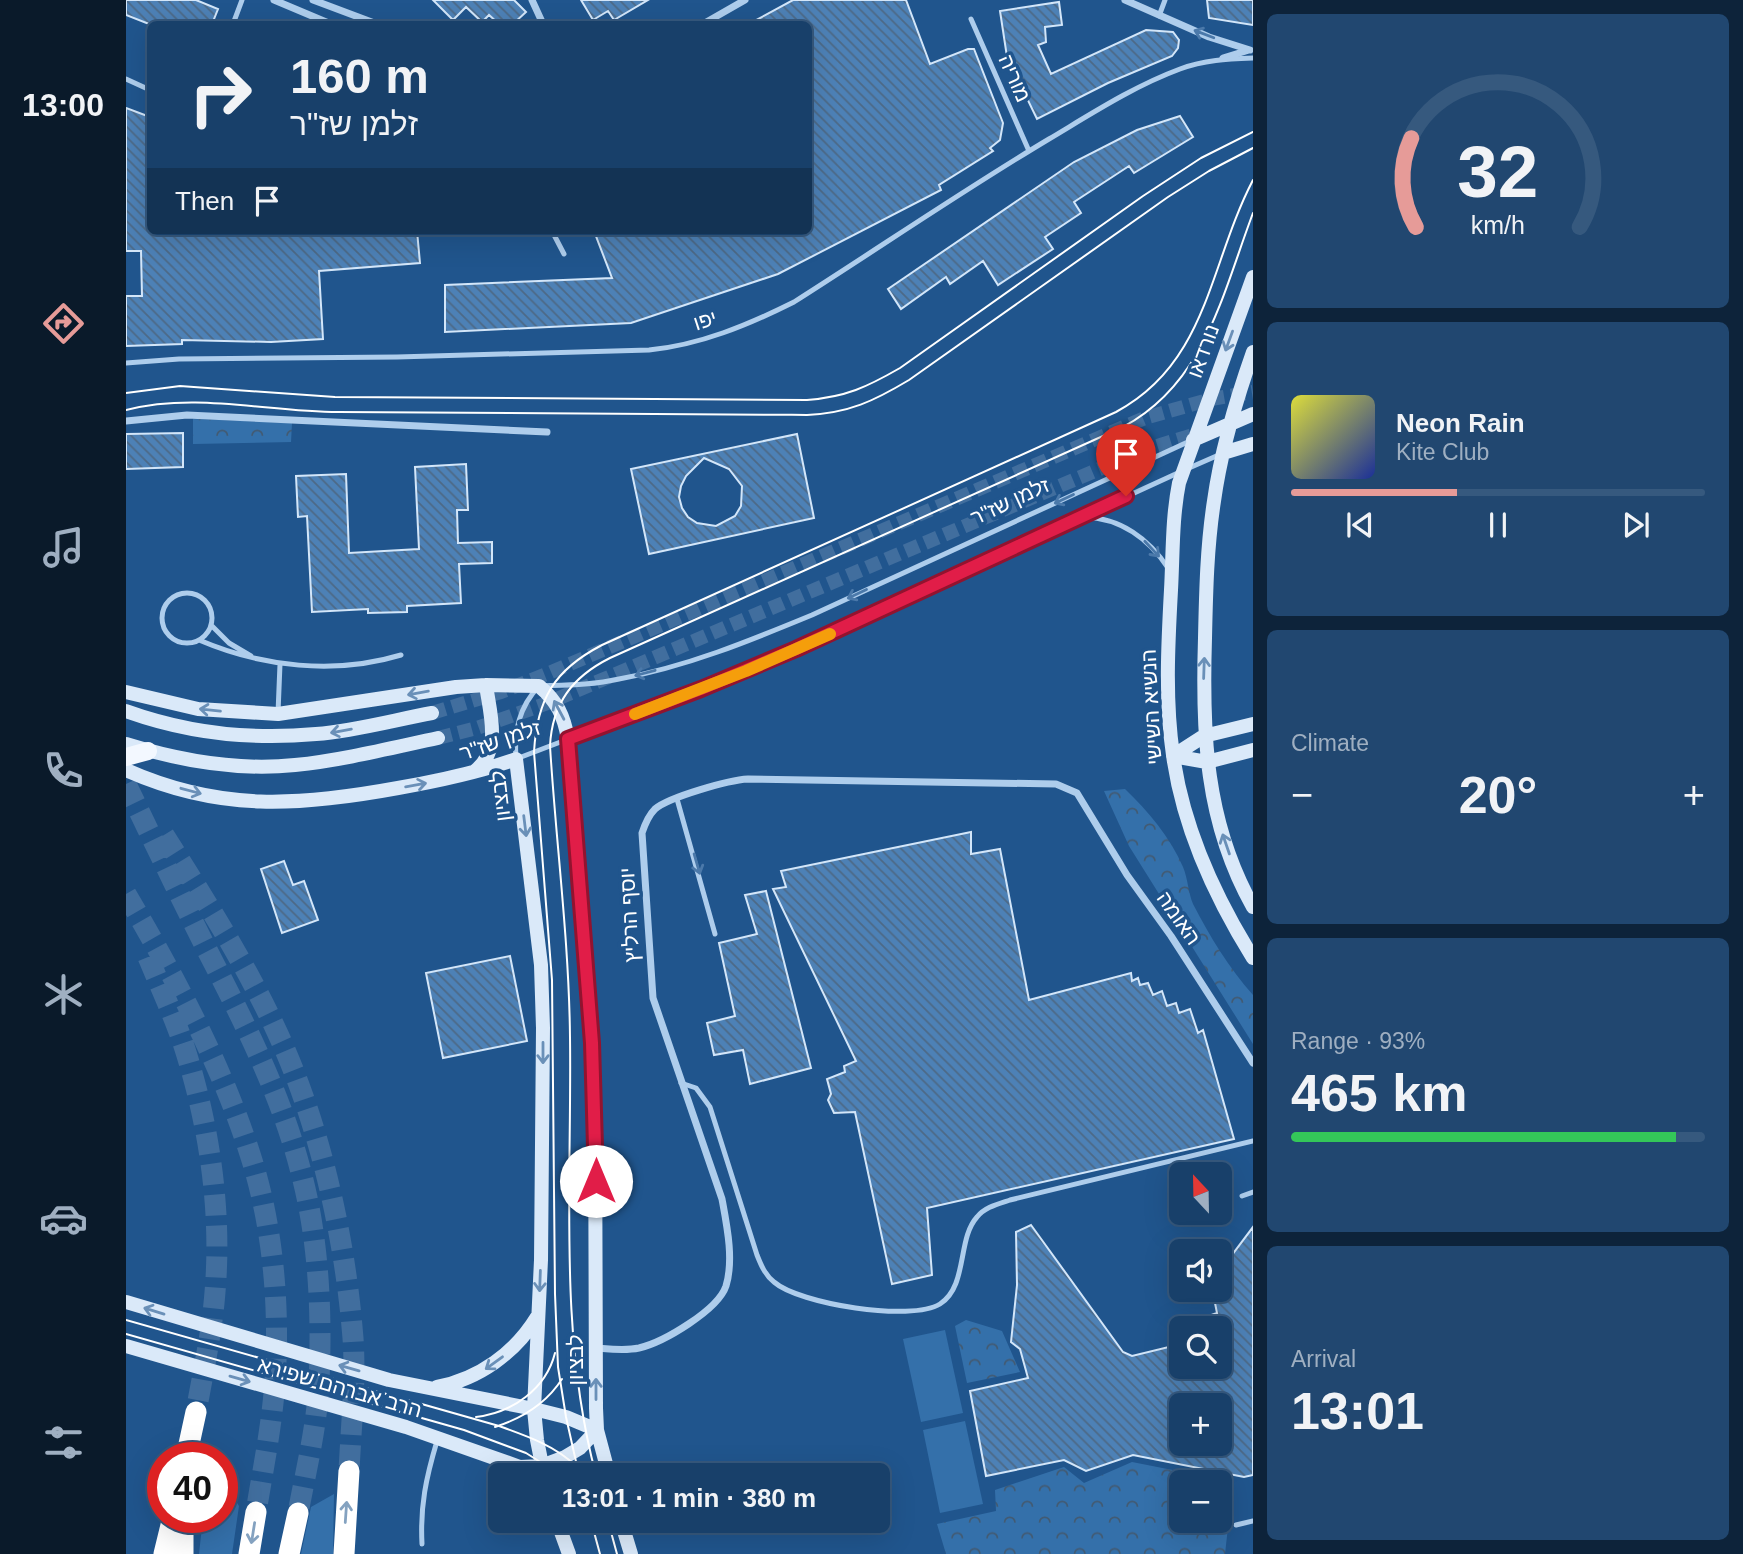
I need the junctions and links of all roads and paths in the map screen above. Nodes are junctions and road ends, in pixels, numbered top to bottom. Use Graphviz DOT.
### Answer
graph roads {
  1 [pos="242,0"];
  2 [pos="274,0"];
  3 [pos="313,0"];
  4 [pos="532,0"];
  5 [pos="745,0"];
  6 [pos="1125,0"];
  7 [pos="1165,0"];
  8 [pos="1159,16"];
  9 [pos="971,19"];
  10 [pos="234,21"];
  11 [pos="324,21"];
  12 [pos="369,21"];
  13 [pos="542,21"];
  14 [pos="708,21"];
  15 [pos="1252,52"];
  16 [pos="1223,58"];
  17 [pos="126,79"];
  18 [pos="147,89"];
  19 [pos="1029,150"];
  20 [pos="554,235"];
  21 [pos="564,254"];
  22 [pos="1253,277"];
  23 [pos="1253,352"];
  24 [pos="126,363"];
  25 [pos="1253,414"];
  26 [pos="126,421"];
  27 [pos="1231,423"];
  28 [pos="547,432"];
  29 [pos="1193,440"];
  30 [pos="1253,444"];
  31 [pos="1223,453"];
  32 [pos="1182,470"];
  33 [pos="1081,517"];
  34 [pos="1172,573"];
  35 [pos="211,625"];
  36 [pos="199,640"];
  37 [pos="401,655"];
  38 [pos="260,660"];
  39 [pos="280,664"];
  40 [pos="486,685"];
  41 [pos="539,687"];
  42 [pos="126,692"];
  43 [pos="126,711"];
  44 [pos="432,713"];
  45 [pos="278,714"];
  46 [pos="1253,724"];
  47 [pos="1204,736"];
  48 [pos="438,738"];
  49 [pos="568,739"];
  50 [pos="126,744"];
  51 [pos="1253,750"];
  52 [pos="148,751"];
  53 [pos="126,757"];
  54 [pos="1173,757"];
  55 [pos="516,759"];
  56 [pos="1207,762"];
  57 [pos="126,770"];
  58 [pos="470,774"];
  59 [pos="1077,793"];
  60 [pos="677,799"];
  61 [pos="1253,907"];
  62 [pos="715,934"];
  63 [pos="1253,958"];
  64 [pos="1253,1063"];
  65 [pos="681,1083"];
  66 [pos="1253,1140"];
  67 [pos="1253,1192"];
  68 [pos="1242,1196"];
  69 [pos="126,1302"];
  70 [pos="539,1314"];
  71 [pos="126,1346"];
  72 [pos="596,1348"];
  73 [pos="432,1388"];
  74 [pos="534,1409"];
  75 [pos="196,1412"];
  76 [pos="597,1430"];
  77 [pos="438,1438"];
  78 [pos="189,1442"];
  79 [pos="509,1463"];
  80 [pos="542,1463"];
  81 [pos="556,1463"];
  82 [pos="606,1463"];
  83 [pos="349,1471"];
  84 [pos="256,1513"];
  85 [pos="298,1513"];
  86 [pos="1253,1521"];
  87 [pos="1236,1525"];
  88 [pos="169,1533"];
  89 [pos="183,1533"];
  90 [pos="561,1533"];
  91 [pos="625,1533"];
  92 [pos="422,1545"];
  93 [pos="164,1554"];
  94 [pos="183,1554"];
  95 [pos="249,1554"];
  96 [pos="289,1554"];
  97 [pos="344,1554"];
  98 [pos="569,1554"];
  99 [pos="631,1554"];
  1 -- 10 [label="lane"];
  2 -- 11 [label="street"];
  3 -- 12 [label="street"];
  4 -- 13 [label="street"];
  5 -- 14 [label="street"];
  6 -- 8 [label="street"];
  7 -- 8 [label="lane"];
  15 -- 8 [label="street, one-way"];
  9 -- 19 [label="lane, מוריה"];
  15 -- 16 [label="street, יפו"];
  16 -- 19 [label="lane, יפו"];
  17 -- 18 [label="lane"];
  19 -- 24 [label="lane, יפו"];
  20 -- 21 [label="lane"];
  22 -- 29 [label="street, נורדאו, one-way"];
  23 -- 27 [label="street"];
  25 -- 27 [label="street, זלמן שז\"ר"];
  26 -- 28 [label="street"];
  27 -- 29 [label="street, זלמן שז\"ר"];
  27 -- 31 [label="street"];
  29 -- 32 [label="street, הנשיא השישי"];
  29 -- 41 [label="lane, זלמן שז\"ר, one-way"];
  30 -- 31 [label="street, זלמן שז\"ר"];
  31 -- 32 [label="lane, זלמן שז\"ר"];
  47 -- 31 [label="street, one-way"];
  32 -- 33 [label="lane, זלמן שז\"ר"];
  32 -- 34 [label="street, הנשיא השישי"];
  33 -- 34 [label="lane, one-way"];
  33 -- 49 [label="lane, זלמן שז\"ר"];
  34 -- 54 [label="street, הנשיא השישי"];
  35 -- 36 [label="lane"];
  35 -- 36 [label="lane"];
  35 -- 38 [label="lane"];
  36 -- 38 [label="lane"];
  37 -- 39 [label="lane"];
  38 -- 39 [label="lane"];
  39 -- 45 [label="lane"];
  40 -- 41 [label="street, זלמן שז\"ר"];
  40 -- 45 [label="street, זלמן שז\"ר, one-way"];
  40 -- 58 [label="street"];
  49 -- 41 [label="street, לבציון, one-way"];
  41 -- 55 [label="lane, לבציון"];
  45 -- 42 [label="street, זלמן שז\"ר, one-way"];
  44 -- 43 [label="street, one-way"];
  46 -- 47 [label="street"];
  47 -- 54 [label="street"];
  47 -- 56 [label="street"];
  48 -- 52 [label="street, זלמן שז\"ר"];
  49 -- 55 [label="lane, זלמן שז\"ר"];
  49 -- 72 [label="street, לבציון"];
  50 -- 52 [label="street, זלמן שז\"ר"];
  51 -- 56 [label="street"];
  52 -- 53 [label="main road"];
  54 -- 56 [label="street"];
  54 -- 63 [label="street, הנשיא השישי"];
  55 -- 58 [label="street, זלמן שז\"ר"];
  55 -- 70 [label="street, לבציון, one-way"];
  61 -- 56 [label="street, one-way"];
  57 -- 58 [label="street, זלמן שז\"ר, one-way"];
  59 -- 60 [label="street, יוסף הרליץ"];
  59 -- 64 [label="street, האומה"];
  60 -- 62 [label="lane, one-way"];
  60 -- 65 [label="street, יוסף הרליץ"];
  65 -- 66 [label="lane"];
  65 -- 72 [label="street, יוסף הרליץ"];
  67 -- 68 [label="lane"];
  73 -- 69 [label="street, הרב אברהם שפירא, one-way"];
  70 -- 73 [label="street, one-way"];
  70 -- 74 [label="street, לבציון"];
  71 -- 77 [label="street, הרב אברהם שפירא, one-way"];
  76 -- 72 [label="street, לבציון, one-way"];
  73 -- 74 [label="street, הרב אברהם שפירא"];
  74 -- 76 [label="street, הרב אברהם שפירא"];
  74 -- 80 [label="street"];
  75 -- 78 [label="highway"];
  76 -- 81 [label="street, הרב אברהם שפירא"];
  76 -- 82 [label="street"];
  77 -- 79 [label="street, הרב אברהם שפירא"];
  77 -- 92 [label="lane"];
  97 -- 83 [label="highway, one-way"];
  84 -- 95 [label="highway, one-way"];
  85 -- 96 [label="highway"];
  86 -- 87 [label="lane"];
  88 -- 93 [label="highway"];
  89 -- 94 [label="highway"];
  90 -- 98 [label="street"];
  91 -- 99 [label="street"];
}
